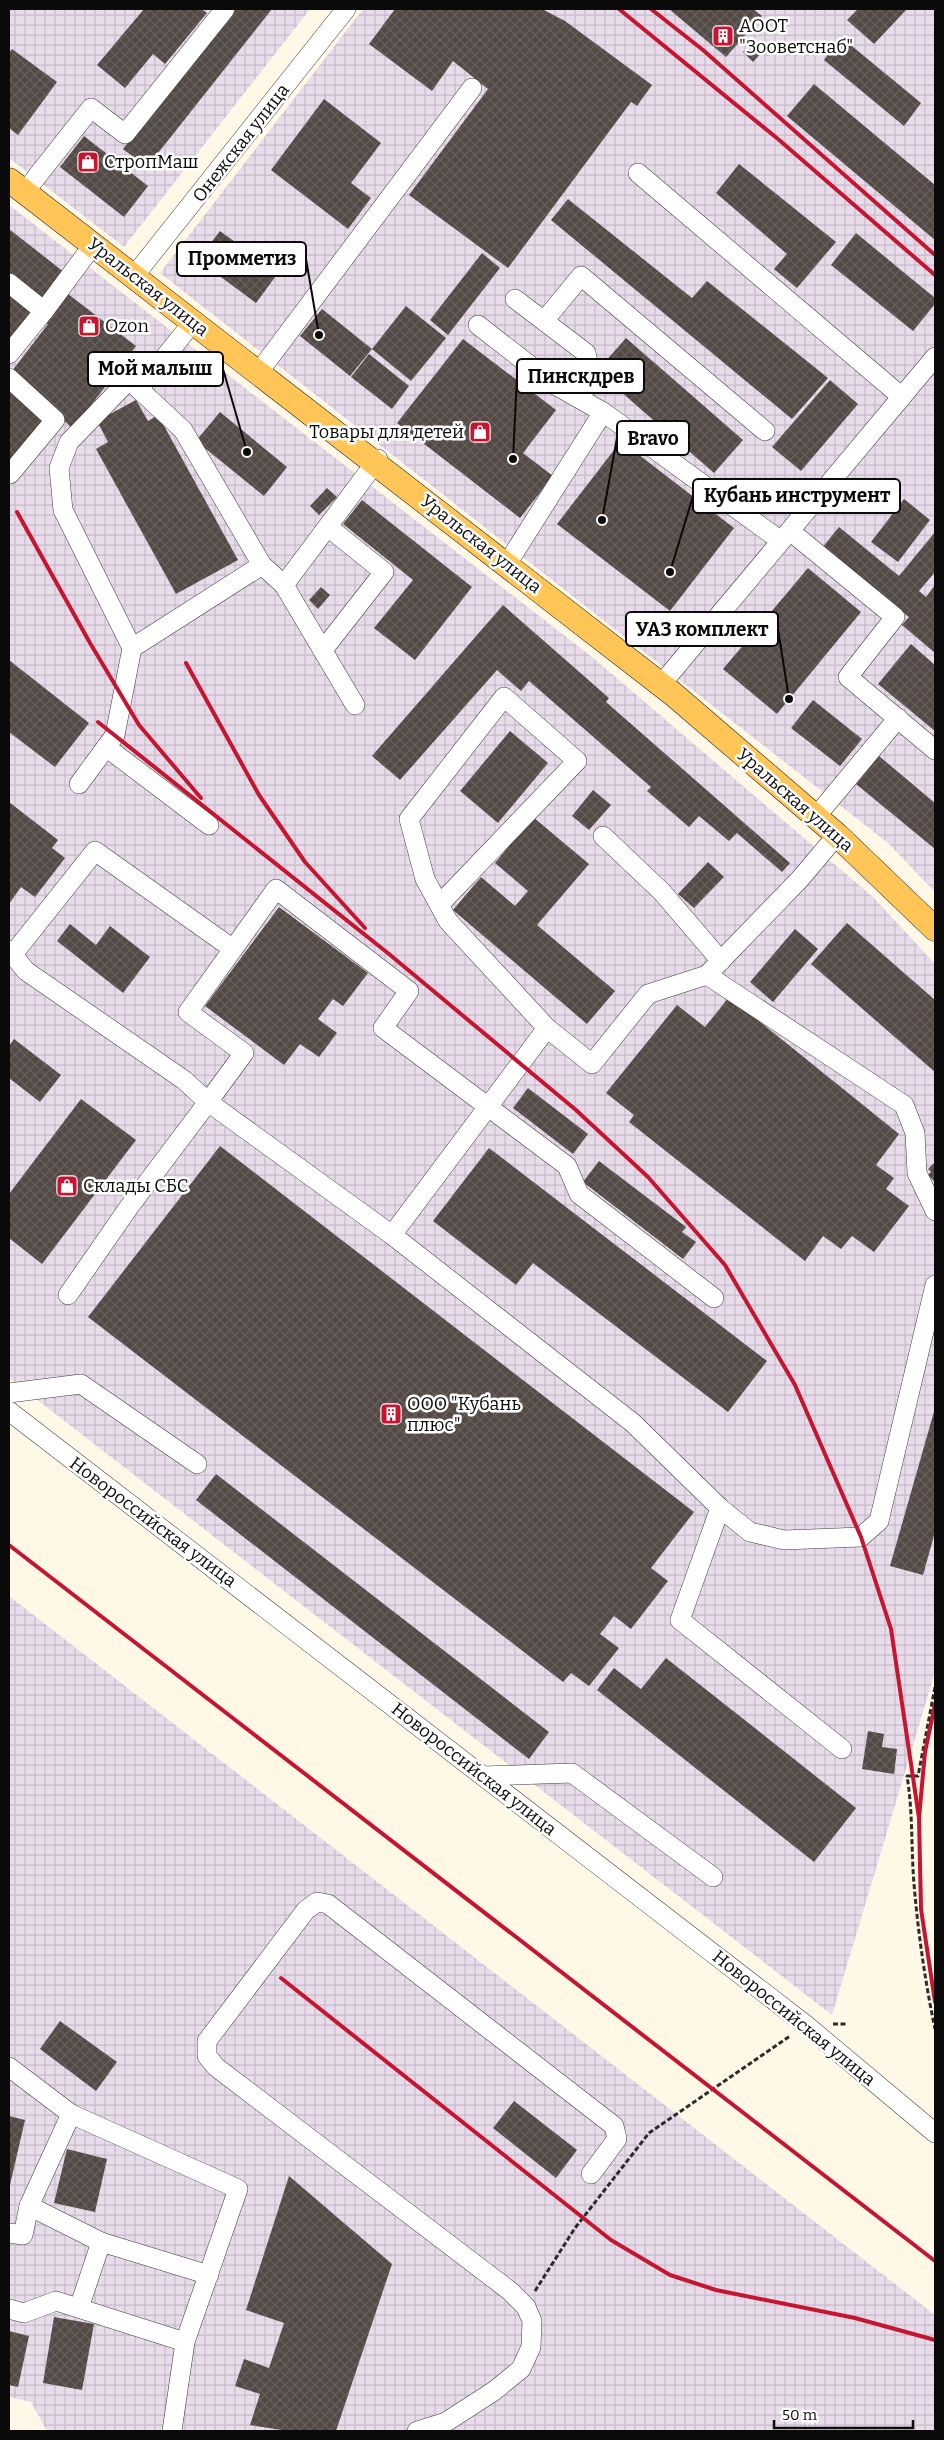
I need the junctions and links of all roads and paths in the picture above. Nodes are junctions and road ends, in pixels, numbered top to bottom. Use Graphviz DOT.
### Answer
graph roads {
  1 [pos="225,9"];
  2 [pos="346,9"];
  3 [pos="472,88"];
  4 [pos="638,173"];
  5 [pos="15,182"];
  6 [pos="93,245"];
  7 [pos="136,275"];
  8 [pos="9,283"];
  9 [pos="515,299"];
  10 [pos="44,311"];
  11 [pos="544,321"];
  12 [pos="193,322"];
  13 [pos="478,324"];
  14 [pos="9,354"];
  15 [pos="935,357"];
  16 [pos="261,369"];
  17 [pos="9,378"];
  18 [pos="139,389"];
  19 [pos="902,397"];
  20 [pos="579,398"];
  21 [pos="603,412"];
  22 [pos="765,430"];
  23 [pos="377,461"];
  24 [pos="12,477"];
  25 [pos="328,527"];
  26 [pos="786,536"];
  27 [pos="508,560"];
  28 [pos="262,565"];
  29 [pos="284,585"];
  30 [pos="132,648"];
  31 [pos="323,650"];
  32 [pos="663,683"];
  33 [pos="355,705"];
  34 [pos="898,718"];
  35 [pos="106,747"];
  36 [pos="935,750"];
  37 [pos="79,784"];
  38 [pos="819,813"];
  39 [pos="208,825"];
  40 [pos="837,835"];
  41 [pos="603,836"];
  42 [pos="439,905"];
  43 [pos="935,920"];
  44 [pos="935,929"];
  45 [pos="233,949"];
  46 [pos="11,952"];
  47 [pos="721,961"];
  48 [pos="707,975"];
  49 [pos="547,1028"];
  50 [pos="208,1102"];
  51 [pos="489,1106"];
  52 [pos="935,1211"];
  53 [pos="392,1234"];
  54 [pos="935,1285"];
  55 [pos="68,1294"];
  56 [pos="714,1298"];
  57 [pos="9,1393"];
  58 [pos="9,1411"];
  59 [pos="197,1464"];
  60 [pos="720,1508"];
  61 [pos="935,1687"];
  62 [pos="842,1748"];
  63 [pos="483,1776"];
  64 [pos="713,1877"];
  65 [pos="846,2024"];
  66 [pos="806,2025"];
  67 [pos="935,2028"];
  68 [pos="9,2067"];
  69 [pos="71,2114"];
  70 [pos="935,2133"];
  71 [pos="591,2174"];
  72 [pos="29,2206"];
  73 [pos="9,2233"];
  74 [pos="101,2242"];
  75 [pos="208,2275"];
  76 [pos="526,2307"];
  77 [pos="79,2308"];
  78 [pos="9,2309"];
  79 [pos="185,2342"];
  80 [pos="172,2431"];
  81 [pos="417,2431"];
  1 -- 5 [label="street"];
  2 -- 7 [label="street, Онежская улица"];
  3 -- 16 [label="street"];
  4 -- 19 [label="street"];
  5 -- 6 [label="main road, Уральская улица"];
  5 -- 7 [label="main road, Уральская улица"];
  6 -- 7 [label="main road, Уральская улица"];
  6 -- 10 [label="street"];
  7 -- 12 [label="main road, Уральская улица"];
  7 -- 16 [label="main road, Уральская улица"];
  8 -- 10 [label="street"];
  9 -- 11 [label="street"];
  10 -- 14 [label="street"];
  11 -- 20 [label="street"];
  11 -- 22 [label="street"];
  12 -- 18 [label="street"];
  12 -- 23 [label="main road, Уральская улица"];
  13 -- 20 [label="street"];
  15 -- 19 [label="street"];
  16 -- 23 [label="main road, Уральская улица"];
  17 -- 24 [label="street"];
  18 -- 28 [label="street"];
  18 -- 30 [label="street"];
  19 -- 26 [label="street"];
  20 -- 21 [label="street"];
  21 -- 26 [label="street"];
  21 -- 27 [label="street"];
  23 -- 25 [label="street"];
  23 -- 27 [label="main road, Уральская улица"];
  23 -- 32 [label="main road, Уральская улица"];
  25 -- 29 [label="street"];
  25 -- 31 [label="street"];
  26 -- 32 [label="street"];
  26 -- 34 [label="street"];
  27 -- 32 [label="main road, Уральская улица"];
  28 -- 29 [label="street"];
  28 -- 30 [label="street"];
  29 -- 31 [label="street"];
  30 -- 35 [label="street"];
  31 -- 33 [label="street"];
  32 -- 38 [label="main road, Уральская улица"];
  32 -- 40 [label="main road, Уральская улица"];
  34 -- 36 [label="street"];
  34 -- 38 [label="street"];
  35 -- 37 [label="street"];
  35 -- 39 [label="street"];
  38 -- 43 [label="main road, Уральская улица"];
  40 -- 44 [label="main road, Уральская улица"];
  40 -- 47 [label="street"];
  41 -- 47 [label="street"];
  42 -- 42 [label="street"];
  42 -- 49 [label="street"];
  45 -- 46 [label="street"];
  45 -- 50 [label="street"];
  45 -- 51 [label="street"];
  46 -- 50 [label="street"];
  47 -- 48 [label="street"];
  48 -- 49 [label="street"];
  48 -- 52 [label="street"];
  49 -- 51 [label="street"];
  50 -- 53 [label="street"];
  50 -- 55 [label="street"];
  51 -- 53 [label="street"];
  51 -- 56 [label="street"];
  53 -- 60 [label="street"];
  54 -- 60 [label="street"];
  57 -- 59 [label="street"];
  58 -- 63 [label="street, Новороссийская улица"];
  60 -- 62 [label="street"];
  61 -- 67 [label="path"];
  63 -- 64 [label="street"];
  63 -- 66 [label="street, Новороссийская улица"];
  65 -- 66 [label="path"];
  66 -- 70 [label="street, Новороссийская улица"];
  66 -- 76 [label="path"];
  68 -- 69 [label="street"];
  69 -- 72 [label="street"];
  69 -- 75 [label="street"];
  71 -- 76 [label="street"];
  72 -- 73 [label="street"];
  72 -- 74 [label="street"];
  74 -- 75 [label="street"];
  74 -- 77 [label="street"];
  75 -- 79 [label="street"];
  76 -- 81 [label="street"];
  77 -- 78 [label="street"];
  77 -- 79 [label="street"];
  79 -- 80 [label="street"];
}
